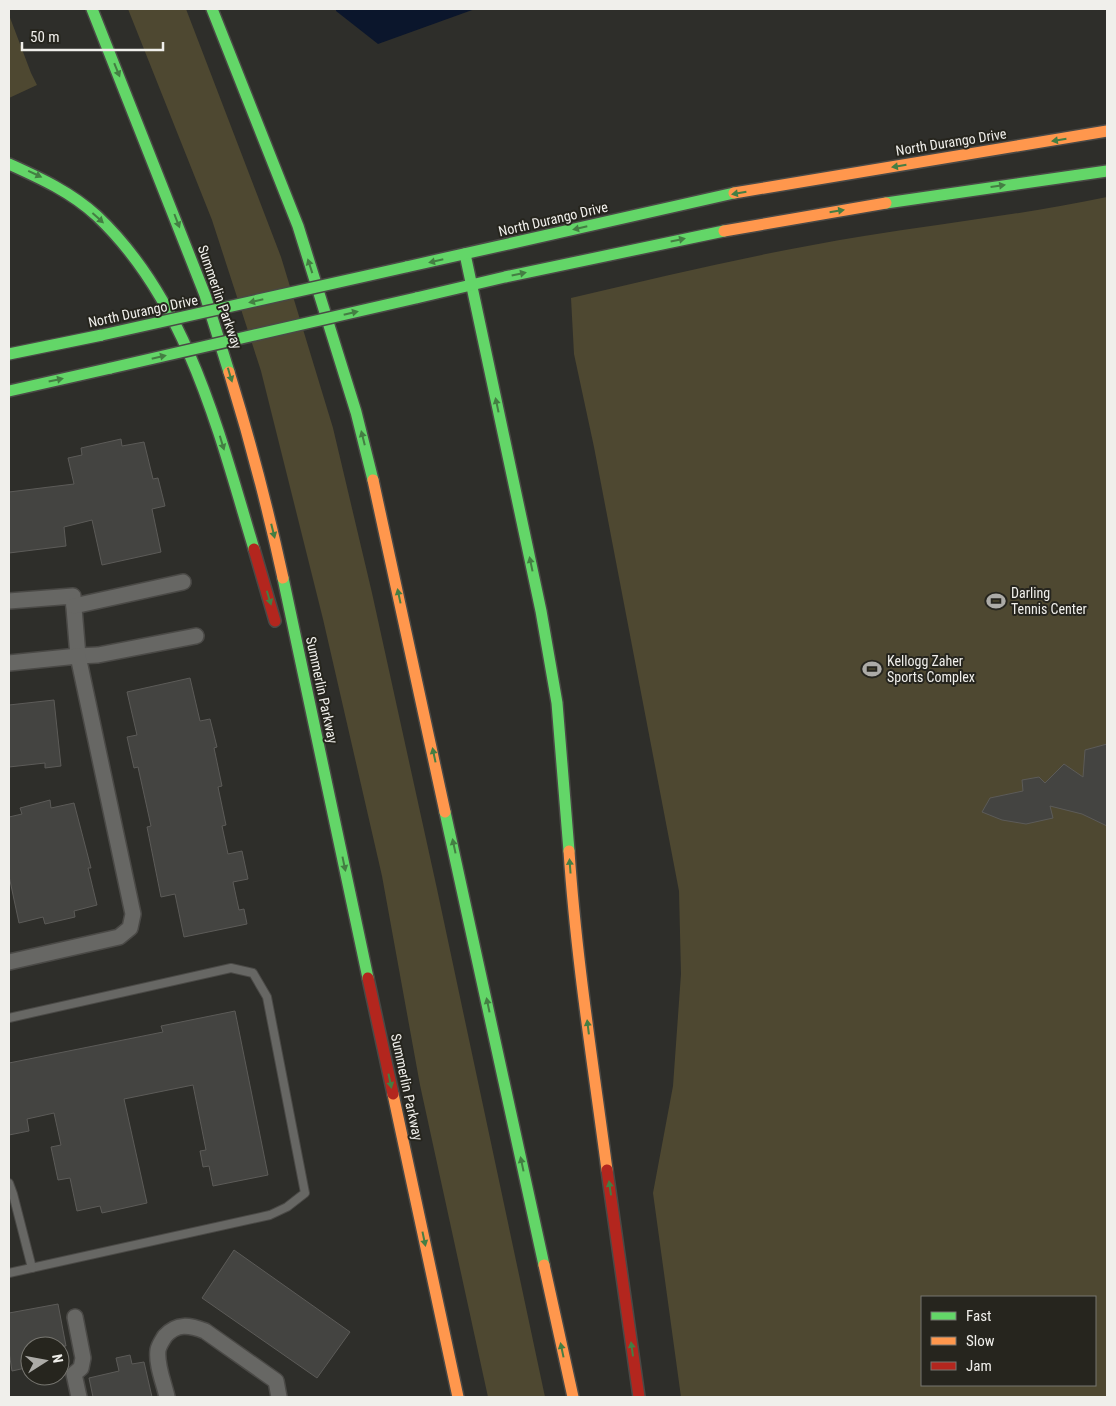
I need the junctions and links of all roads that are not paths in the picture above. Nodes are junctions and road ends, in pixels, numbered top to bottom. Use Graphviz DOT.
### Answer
graph roads {
  1 [pos="92,9"];
  2 [pos="212,9"];
  3 [pos="1107,131"];
  4 [pos="9,164"];
  5 [pos="1107,171"];
  6 [pos="465,254"];
  7 [pos="471,284"];
  8 [pos="9,354"];
  9 [pos="9,391"];
  10 [pos="183,582"];
  11 [pos="9,601"];
  12 [pos="74,606"];
  13 [pos="278,629"];
  14 [pos="196,636"];
  15 [pos="78,656"];
  16 [pos="9,663"];
  17 [pos="292,676"];
  18 [pos="334,816"];
  19 [pos="9,962"];
  20 [pos="9,1018"];
  21 [pos="9,1183"];
  22 [pos="32,1268"];
  23 [pos="9,1273"];
  24 [pos="75,1317"];
  25 [pos="80,1397"];
  26 [pos="167,1397"];
  27 [pos="279,1397"];
  28 [pos="458,1397"];
  29 [pos="572,1397"];
  30 [pos="639,1397"];
  1 -- 18 [label="main road, Summerlin Parkway, one-way"];
  29 -- 2 [label="main road, one-way"];
  3 -- 6 [label="main road, North Durango Drive, one-way"];
  4 -- 13 [label="main road, one-way"];
  7 -- 5 [label="main road, one-way"];
  6 -- 7 [label="main road"];
  6 -- 8 [label="main road, North Durango Drive, one-way, bridge"];
  9 -- 7 [label="main road, one-way, bridge"];
  30 -- 7 [label="main road, one-way"];
  10 -- 12 [label="street"];
  11 -- 12 [label="street"];
  12 -- 15 [label="street"];
  14 -- 15 [label="street"];
  15 -- 16 [label="street"];
  15 -- 19 [label="street"];
  17 -- 18 [label="main road"];
  18 -- 28 [label="main road, Summerlin Parkway, one-way"];
  20 -- 22 [label="lane"];
  21 -- 22 [label="lane"];
  22 -- 23 [label="lane"];
  24 -- 25 [label="street"];
  26 -- 27 [label="street"];
}
